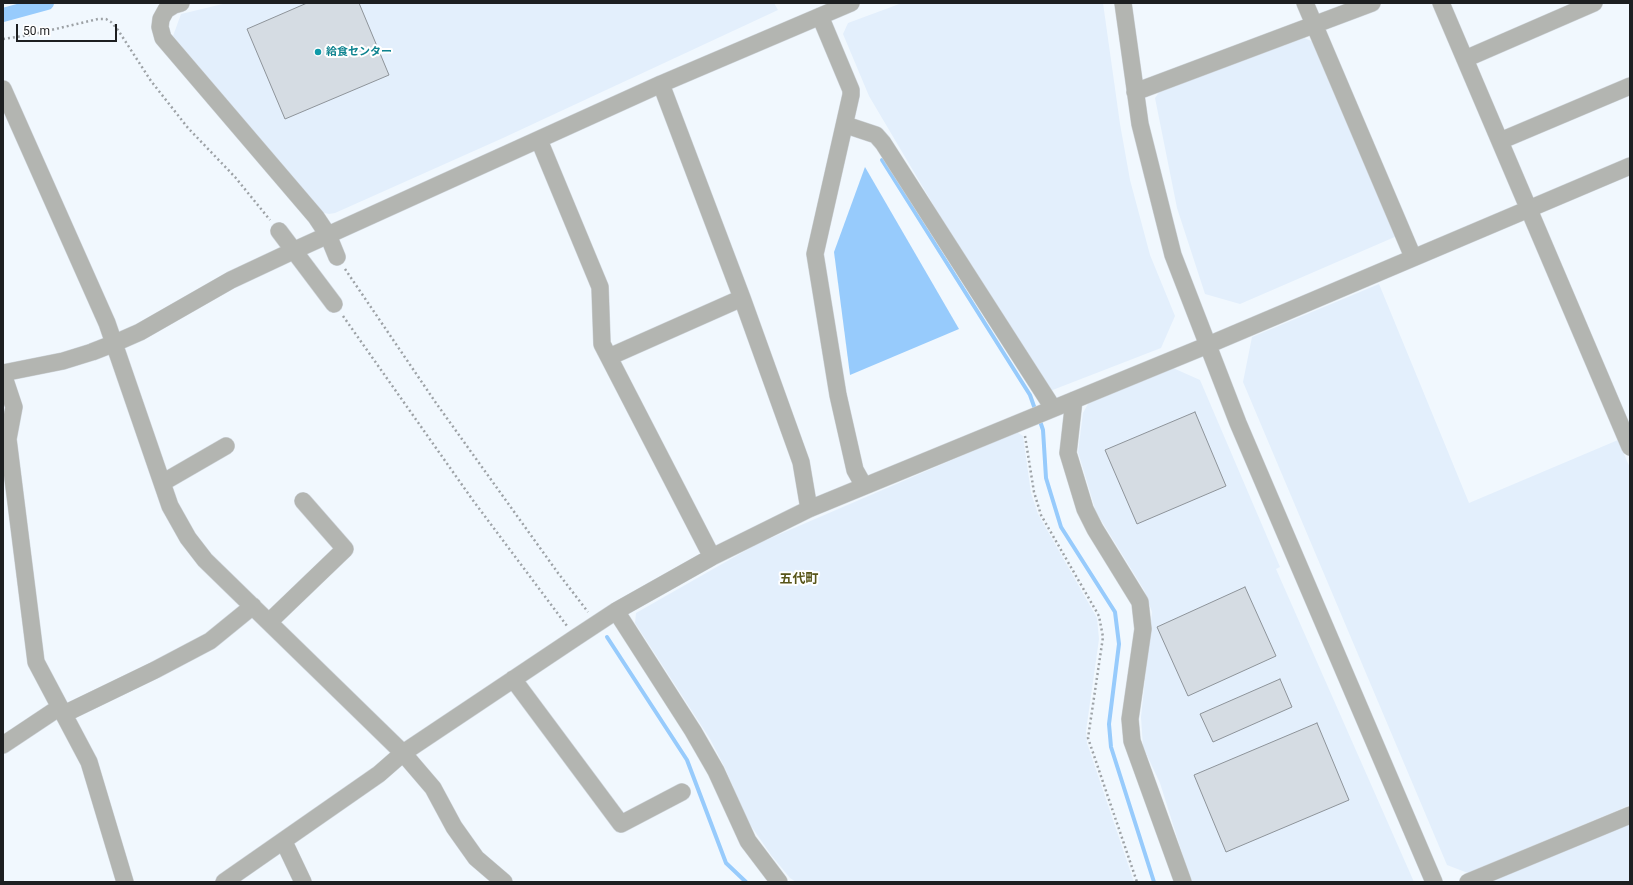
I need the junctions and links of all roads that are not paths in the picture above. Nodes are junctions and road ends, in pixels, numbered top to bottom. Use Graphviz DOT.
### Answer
graph roads {
  1 [pos="180,3"];
  2 [pos="852,3"];
  3 [pos="1123,3"];
  4 [pos="1305,3"];
  5 [pos="1372,3"];
  6 [pos="1441,3"];
  7 [pos="1590,4"];
  8 [pos="820,16"];
  9 [pos="1314,24"];
  10 [pos="1465,59"];
  11 [pos="661,84"];
  12 [pos="1630,86"];
  13 [pos="3,89"];
  14 [pos="1135,92"];
  15 [pos="846,125"];
  16 [pos="539,140"];
  17 [pos="1500,141"];
  18 [pos="1630,166"];
  19 [pos="1529,208"];
  20 [pos="280,231"];
  21 [pos="328,235"];
  22 [pos="295,250"];
  23 [pos="337,257"];
  24 [pos="1413,257"];
  25 [pos="742,298"];
  26 [pos="334,304"];
  27 [pos="115,343"];
  28 [pos="1208,345"];
  29 [pos="609,357"];
  30 [pos="3,374"];
  31 [pos="1074,400"];
  32 [pos="1053,408"];
  33 [pos="226,446"];
  34 [pos="1630,447"];
  35 [pos="162,483"];
  36 [pos="864,486"];
  37 [pos="303,501"];
  38 [pos="809,509"];
  39 [pos="712,557"];
  40 [pos="253,606"];
  41 [pos="616,611"];
  42 [pos="269,622"];
  43 [pos="513,679"];
  44 [pos="62,711"];
  45 [pos="3,745"];
  46 [pos="403,752"];
  47 [pos="682,792"];
  48 [pos="1630,815"];
  49 [pos="284,842"];
  50 [pos="125,882"];
  51 [pos="224,882"];
  52 [pos="303,882"];
  53 [pos="504,882"];
  54 [pos="779,882"];
  55 [pos="1183,882"];
  56 [pos="1434,882"];
  57 [pos="1468,882"];
  1 -- 21 [label="street"];
  2 -- 8 [label="street"];
  3 -- 14 [label="street"];
  4 -- 9 [label="street"];
  5 -- 9 [label="street"];
  6 -- 10 [label="street"];
  7 -- 10 [label="street"];
  8 -- 11 [label="street"];
  8 -- 15 [label="street"];
  9 -- 14 [label="street"];
  9 -- 24 [label="street"];
  10 -- 17 [label="street"];
  11 -- 16 [label="street"];
  11 -- 25 [label="street"];
  12 -- 17 [label="street"];
  13 -- 27 [label="street"];
  14 -- 28 [label="street"];
  15 -- 32 [label="street"];
  15 -- 36 [label="street"];
  16 -- 21 [label="street"];
  16 -- 29 [label="street"];
  17 -- 19 [label="street"];
  18 -- 19 [label="street"];
  19 -- 24 [label="street"];
  19 -- 34 [label="street"];
  20 -- 22 [label="street"];
  21 -- 22 [label="street"];
  21 -- 23 [label="street"];
  22 -- 26 [label="street"];
  22 -- 27 [label="street"];
  24 -- 28 [label="street"];
  25 -- 29 [label="street"];
  25 -- 38 [label="street"];
  27 -- 30 [label="street"];
  27 -- 35 [label="street"];
  28 -- 31 [label="street"];
  28 -- 56 [label="street"];
  29 -- 39 [label="street"];
  30 -- 44 [label="street"];
  31 -- 32 [label="street"];
  31 -- 55 [label="street"];
  32 -- 36 [label="street"];
  33 -- 35 [label="street"];
  35 -- 40 [label="street"];
  36 -- 38 [label="street"];
  37 -- 42 [label="street"];
  38 -- 39 [label="street"];
  39 -- 41 [label="street"];
  40 -- 42 [label="street"];
  40 -- 44 [label="street"];
  41 -- 43 [label="street"];
  41 -- 54 [label="street"];
  42 -- 46 [label="street"];
  43 -- 46 [label="street"];
  43 -- 47 [label="street"];
  44 -- 45 [label="street"];
  44 -- 50 [label="street"];
  46 -- 49 [label="street"];
  46 -- 53 [label="street"];
  48 -- 57 [label="street"];
  49 -- 51 [label="street"];
  49 -- 52 [label="street"];
}
